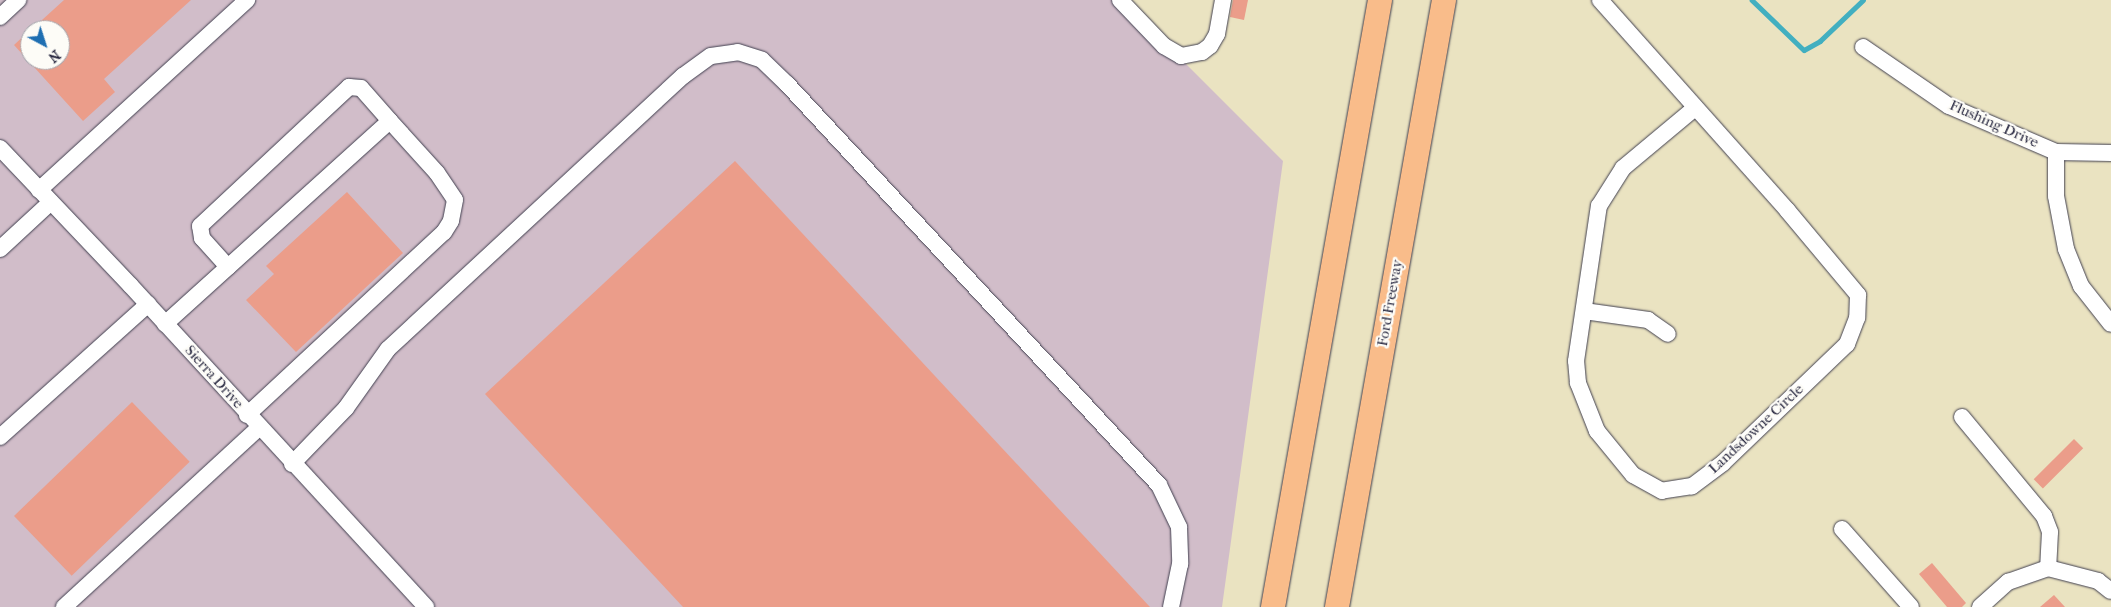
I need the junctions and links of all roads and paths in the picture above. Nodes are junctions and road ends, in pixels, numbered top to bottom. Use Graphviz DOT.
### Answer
graph roads {
  1 [pos="18,0"];
  2 [pos="247,0"];
  3 [pos="1120,0"];
  4 [pos="1223,0"];
  5 [pos="1380,0"];
  6 [pos="1444,0"];
  7 [pos="1600,0"];
  8 [pos="0,17"];
  9 [pos="1863,47"];
  10 [pos="1695,108"];
  11 [pos="390,121"];
  12 [pos="0,148"];
  13 [pos="2056,152"];
  14 [pos="2111,153"];
  15 [pos="39,190"];
  16 [pos="51,202"];
  17 [pos="0,249"];
  18 [pos="228,267"];
  19 [pos="148,304"];
  20 [pos="1584,311"];
  21 [pos="166,324"];
  22 [pos="2111,324"];
  23 [pos="1668,334"];
  24 [pos="247,414"];
  25 [pos="1962,417"];
  26 [pos="259,428"];
  27 [pos="0,437"];
  28 [pos="292,464"];
  29 [pos="1842,529"];
  30 [pos="2048,568"];
  31 [pos="2111,591"];
  32 [pos="64,607"];
  33 [pos="426,607"];
  34 [pos="1171,607"];
  35 [pos="1273,607"];
  36 [pos="1337,607"];
  37 [pos="1912,607"];
  38 [pos="1980,607"];
  1 -- 8 [label="street"];
  2 -- 15 [label="street"];
  3 -- 4 [label="street"];
  5 -- 35 [label="highway"];
  6 -- 36 [label="highway, Ford Freeway"];
  7 -- 10 [label="street, Landsdowne Circle"];
  9 -- 13 [label="street, Flushing Drive"];
  10 -- 20 [label="street, Landsdowne Circle"];
  10 -- 20 [label="street, Landsdowne Circle"];
  11 -- 18 [label="street"];
  11 -- 18 [label="street"];
  11 -- 24 [label="street"];
  12 -- 15 [label="street, Sierra Drive"];
  13 -- 14 [label="street, Flushing Drive"];
  13 -- 22 [label="street"];
  15 -- 16 [label="street, Sierra Drive"];
  16 -- 17 [label="street"];
  16 -- 19 [label="street, Sierra Drive"];
  18 -- 21 [label="street"];
  19 -- 21 [label="street, Sierra Drive"];
  19 -- 27 [label="street"];
  20 -- 23 [label="street"];
  21 -- 24 [label="street, Sierra Drive"];
  24 -- 26 [label="street, Sierra Drive"];
  25 -- 30 [label="street"];
  26 -- 28 [label="street, Sierra Drive"];
  26 -- 32 [label="street"];
  28 -- 33 [label="street, Sierra Drive"];
  28 -- 34 [label="street"];
  29 -- 37 [label="street"];
  30 -- 31 [label="street"];
  30 -- 38 [label="street"];
}
